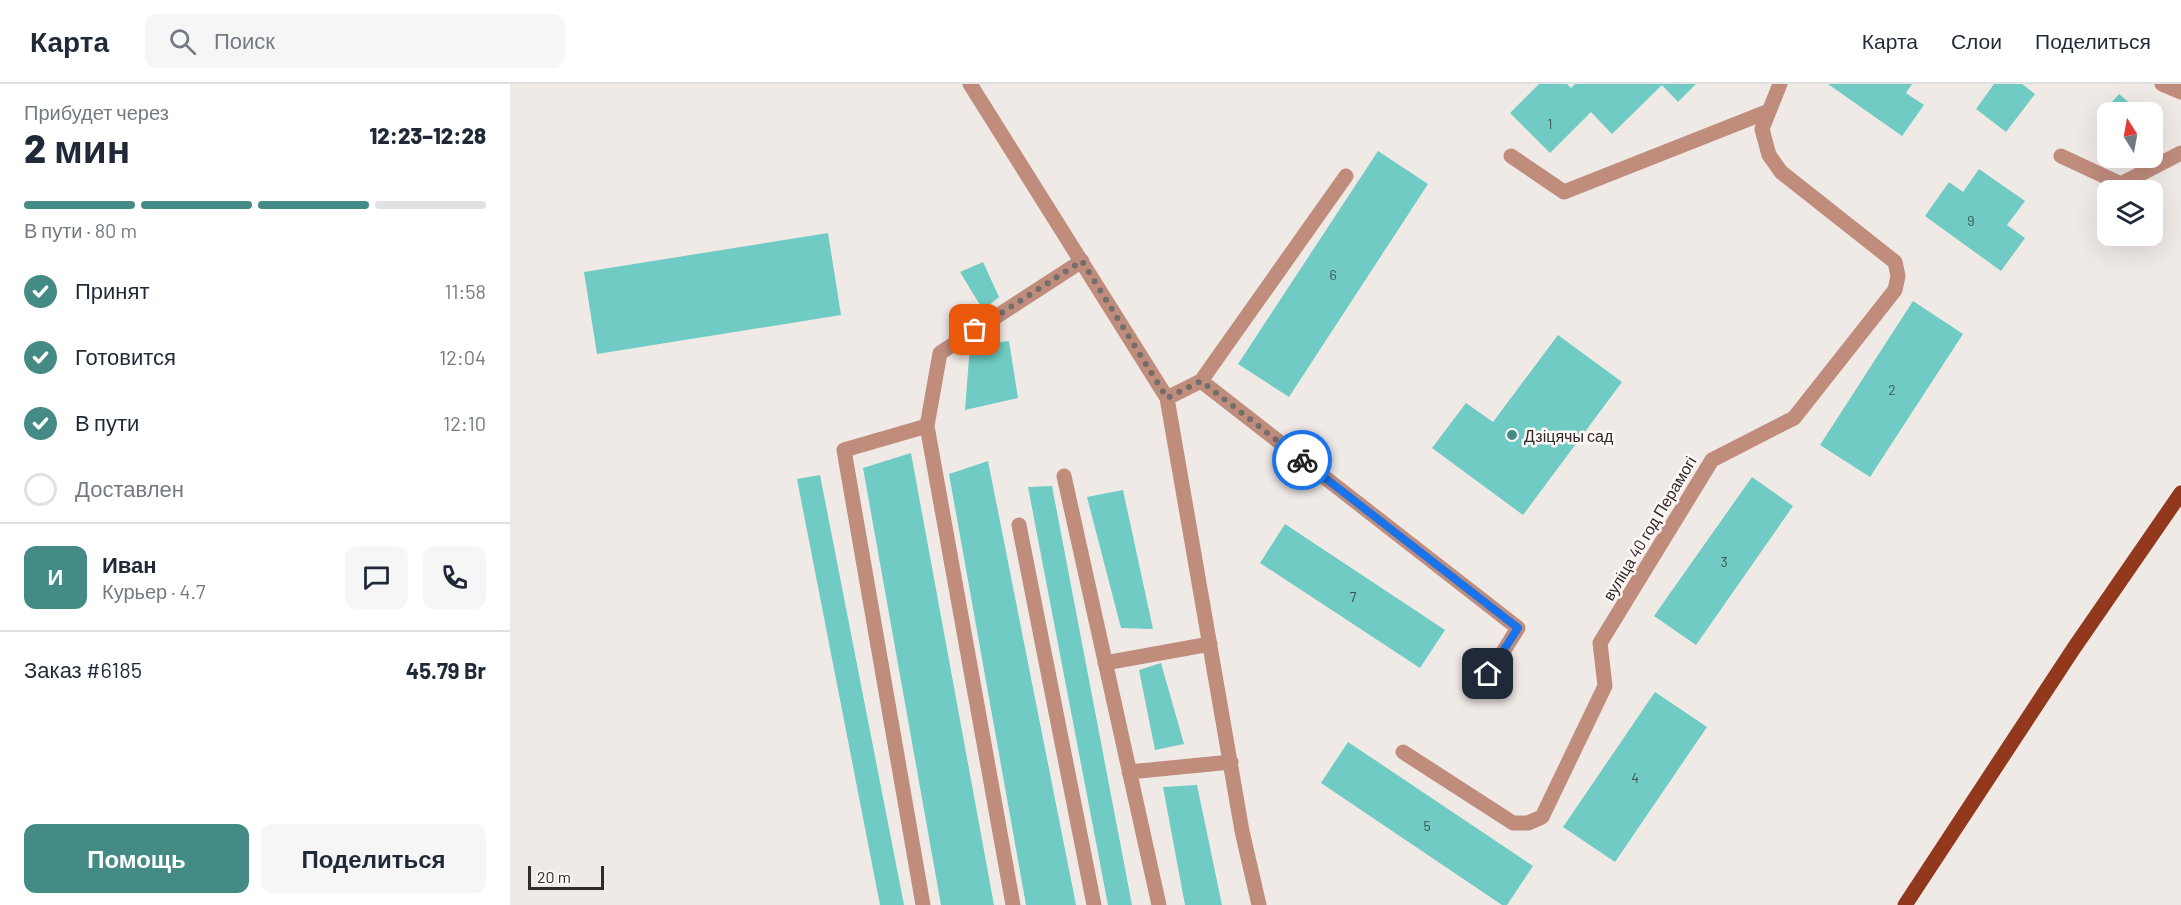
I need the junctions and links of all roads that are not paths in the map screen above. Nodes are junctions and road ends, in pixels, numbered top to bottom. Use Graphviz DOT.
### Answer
graph roads {
  1 [pos="970,84"];
  2 [pos="1780,84"];
  3 [pos="2162,84"];
  4 [pos="2181,92"];
  5 [pos="1769,111"];
  6 [pos="2181,153"];
  7 [pos="1511,156"];
  8 [pos="2061,156"];
  9 [pos="1346,176"];
  10 [pos="1082,261"];
  11 [pos="1201,381"];
  12 [pos="1167,398"];
  13 [pos="927,426"];
  14 [pos="1064,476"];
  15 [pos="2181,493"];
  16 [pos="1019,525"];
  17 [pos="1210,644"];
  18 [pos="1105,663"];
  19 [pos="1479,690"];
  20 [pos="1403,752"];
  21 [pos="1231,762"];
  22 [pos="1130,772"];
  23 [pos="923,905"];
  24 [pos="1013,905"];
  25 [pos="1094,905"];
  26 [pos="1159,905"];
  27 [pos="1260,905"];
  28 [pos="1905,905"];
  1 -- 10 [label="street"];
  2 -- 5 [label="street, вуліца 40 год Перамогі"];
  3 -- 4 [label="street"];
  5 -- 7 [label="street"];
  5 -- 20 [label="street, вуліца 40 год Перамогі"];
  6 -- 8 [label="street"];
  9 -- 11 [label="street"];
  10 -- 12 [label="street"];
  10 -- 13 [label="street"];
  11 -- 12 [label="street"];
  11 -- 19 [label="street"];
  12 -- 17 [label="street"];
  13 -- 23 [label="street"];
  13 -- 24 [label="street"];
  14 -- 18 [label="street"];
  15 -- 28 [label="main road"];
  16 -- 25 [label="street"];
  17 -- 18 [label="street"];
  17 -- 21 [label="street"];
  18 -- 22 [label="street"];
  21 -- 22 [label="street"];
  21 -- 27 [label="street"];
  22 -- 26 [label="street"];
}
